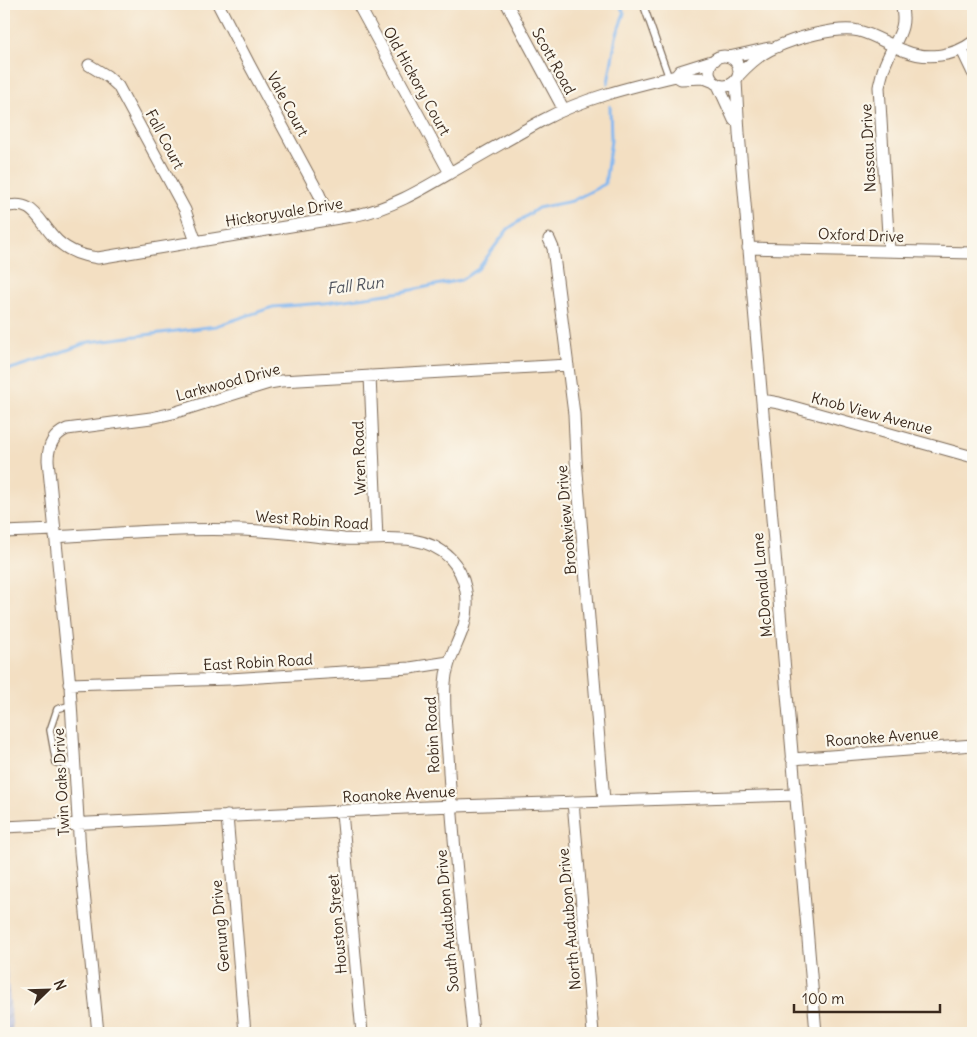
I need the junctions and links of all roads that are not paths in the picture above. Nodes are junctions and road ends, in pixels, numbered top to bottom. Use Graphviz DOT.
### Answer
graph roads {
  1 [pos="218,4"];
  2 [pos="358,4"];
  3 [pos="507,4"];
  4 [pos="643,4"];
  5 [pos="901,4"];
  6 [pos="973,42"];
  7 [pos="893,46"];
  8 [pos="774,48"];
  9 [pos="962,50"];
  10 [pos="729,57"];
  11 [pos="715,60"];
  12 [pos="89,65"];
  13 [pos="973,73"];
  14 [pos="672,77"];
  15 [pos="737,79"];
  16 [pos="716,84"];
  17 [pos="564,110"];
  18 [pos="739,133"];
  19 [pos="450,173"];
  20 [pos="4,207"];
  21 [pos="329,219"];
  22 [pos="549,238"];
  23 [pos="196,242"];
  24 [pos="748,248"];
  25 [pos="889,251"];
  26 [pos="973,253"];
  27 [pos="568,365"];
  28 [pos="370,376"];
  29 [pos="762,400"];
  30 [pos="973,457"];
  31 [pos="4,532"];
  32 [pos="55,533"];
  33 [pos="376,539"];
  34 [pos="449,662"];
  35 [pos="69,684"];
  36 [pos="71,705"];
  37 [pos="973,745"];
  38 [pos="792,760"];
  39 [pos="75,768"];
  40 [pos="796,795"];
  41 [pos="604,801"];
  42 [pos="573,802"];
  43 [pos="451,806"];
  44 [pos="342,812"];
  45 [pos="227,816"];
  46 [pos="78,824"];
  47 [pos="4,827"];
  48 [pos="98,1033"];
  49 [pos="245,1033"];
  50 [pos="362,1033"];
  51 [pos="473,1033"];
  52 [pos="593,1033"];
  53 [pos="816,1033"];
  1 -- 21 [label="street, Vale Court"];
  2 -- 19 [label="street, Old Hickory Court"];
  3 -- 17 [label="street, Scott Road"];
  4 -- 14 [label="lane"];
  5 -- 7 [label="street, Nassau Drive"];
  6 -- 9 [label="street"];
  7 -- 8 [label="street"];
  7 -- 9 [label="street"];
  7 -- 25 [label="street, Nassau Drive"];
  8 -- 10 [label="street"];
  8 -- 15 [label="street"];
  9 -- 13 [label="street"];
  10 -- 11 [label="street"];
  10 -- 15 [label="street"];
  11 -- 14 [label="street, Scott Road"];
  11 -- 16 [label="street"];
  12 -- 23 [label="street, Fall Court"];
  14 -- 16 [label="street, Scott Road"];
  14 -- 17 [label="street, Scott Road"];
  15 -- 16 [label="street"];
  15 -- 18 [label="street, McDonald Lane"];
  16 -- 18 [label="street, McDonald Lane"];
  17 -- 19 [label="street, Hickoryvale Drive"];
  18 -- 24 [label="street, McDonald Lane"];
  19 -- 21 [label="street, Hickoryvale Drive"];
  20 -- 23 [label="street, Hickoryvale Drive"];
  21 -- 23 [label="street, Hickoryvale Drive"];
  22 -- 27 [label="street, Brookview Drive"];
  24 -- 25 [label="street, Oxford Drive"];
  24 -- 29 [label="street, McDonald Lane"];
  25 -- 26 [label="street, Oxford Drive"];
  27 -- 28 [label="street, Larkwood Drive"];
  27 -- 41 [label="street, Brookview Drive"];
  28 -- 32 [label="street, Larkwood Drive"];
  28 -- 33 [label="street, Wren Road"];
  29 -- 30 [label="street, Knob View Avenue"];
  29 -- 38 [label="street, McDonald Lane"];
  31 -- 32 [label="street, West Robin Road"];
  32 -- 33 [label="street, West Robin Road"];
  32 -- 35 [label="street, Twin Oaks Drive"];
  33 -- 34 [label="street, West Robin Road"];
  34 -- 35 [label="street, East Robin Road"];
  34 -- 43 [label="street, Robin Road"];
  35 -- 36 [label="street, Twin Oaks Drive"];
  36 -- 39 [label="street, Twin Oaks Drive"];
  36 -- 39 [label="lane"];
  37 -- 38 [label="street, Roanoke Avenue"];
  38 -- 40 [label="street, McDonald Lane"];
  39 -- 46 [label="street, Twin Oaks Drive"];
  40 -- 41 [label="street, Roanoke Avenue"];
  40 -- 53 [label="street, McDonald Lane"];
  41 -- 42 [label="street, Roanoke Avenue"];
  42 -- 43 [label="street, Roanoke Avenue"];
  42 -- 52 [label="street, North Audubon Drive"];
  43 -- 44 [label="street, Roanoke Avenue"];
  43 -- 51 [label="street, South Audubon Drive"];
  44 -- 45 [label="street, Roanoke Avenue"];
  44 -- 50 [label="street, Houston Street"];
  45 -- 46 [label="street, Roanoke Avenue"];
  45 -- 49 [label="street, Genung Drive"];
  46 -- 47 [label="street, Roanoke Avenue"];
  46 -- 48 [label="street, Twin Oaks Drive"];
}
